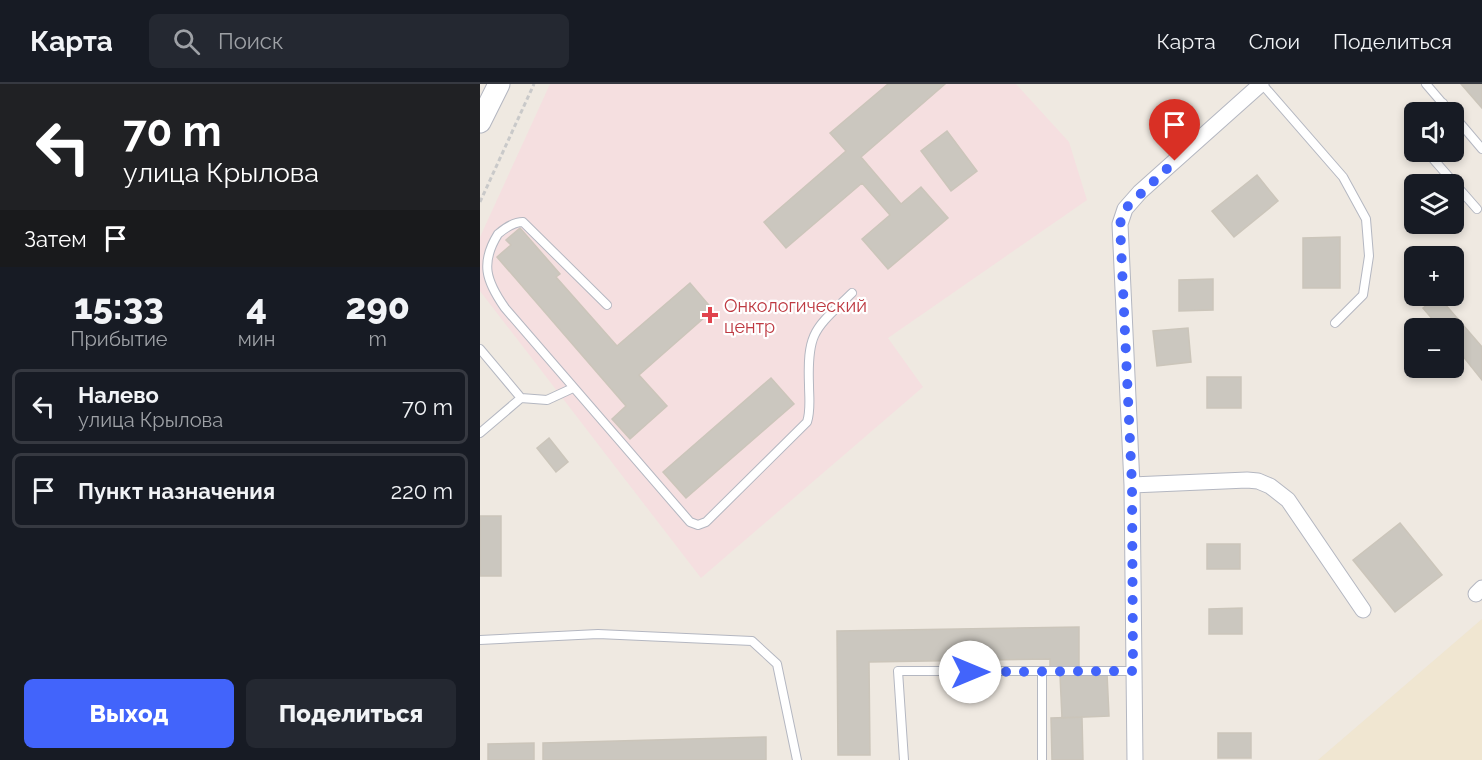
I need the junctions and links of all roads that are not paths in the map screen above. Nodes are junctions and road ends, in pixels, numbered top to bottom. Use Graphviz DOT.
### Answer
graph roads {
  1 [pos="499,84"];
  2 [pos="1261,84"];
  3 [pos="1426,84"];
  4 [pos="1441,102"];
  5 [pos="480,122"];
  6 [pos="1464,128"];
  7 [pos="1482,149"];
  8 [pos="1436,162"];
  9 [pos="1477,210"];
  10 [pos="852,293"];
  11 [pos="607,305"];
  12 [pos="1335,323"];
  13 [pos="480,349"];
  14 [pos="573,388"];
  15 [pos="521,398"];
  16 [pos="480,433"];
  17 [pos="1132,485"];
  18 [pos="1363,610"];
  19 [pos="480,640"];
  20 [pos="1133,671"];
  21 [pos="1042,672"];
  22 [pos="797,760"];
  23 [pos="904,760"];
  24 [pos="1042,760"];
  25 [pos="1135,760"];
  1 -- 5 [label="main road"];
  2 -- 12 [label="lane"];
  2 -- 17 [label="street"];
  3 -- 4 [label="lane"];
  6 -- 7 [label="lane"];
  8 -- 9 [label="lane"];
  10 -- 14 [label="lane"];
  11 -- 14 [label="lane"];
  13 -- 15 [label="lane"];
  14 -- 15 [label="lane"];
  15 -- 16 [label="lane"];
  17 -- 18 [label="street"];
  17 -- 20 [label="street"];
  19 -- 22 [label="lane"];
  20 -- 21 [label="lane"];
  20 -- 25 [label="street"];
  21 -- 23 [label="lane"];
  21 -- 24 [label="lane"];
}
